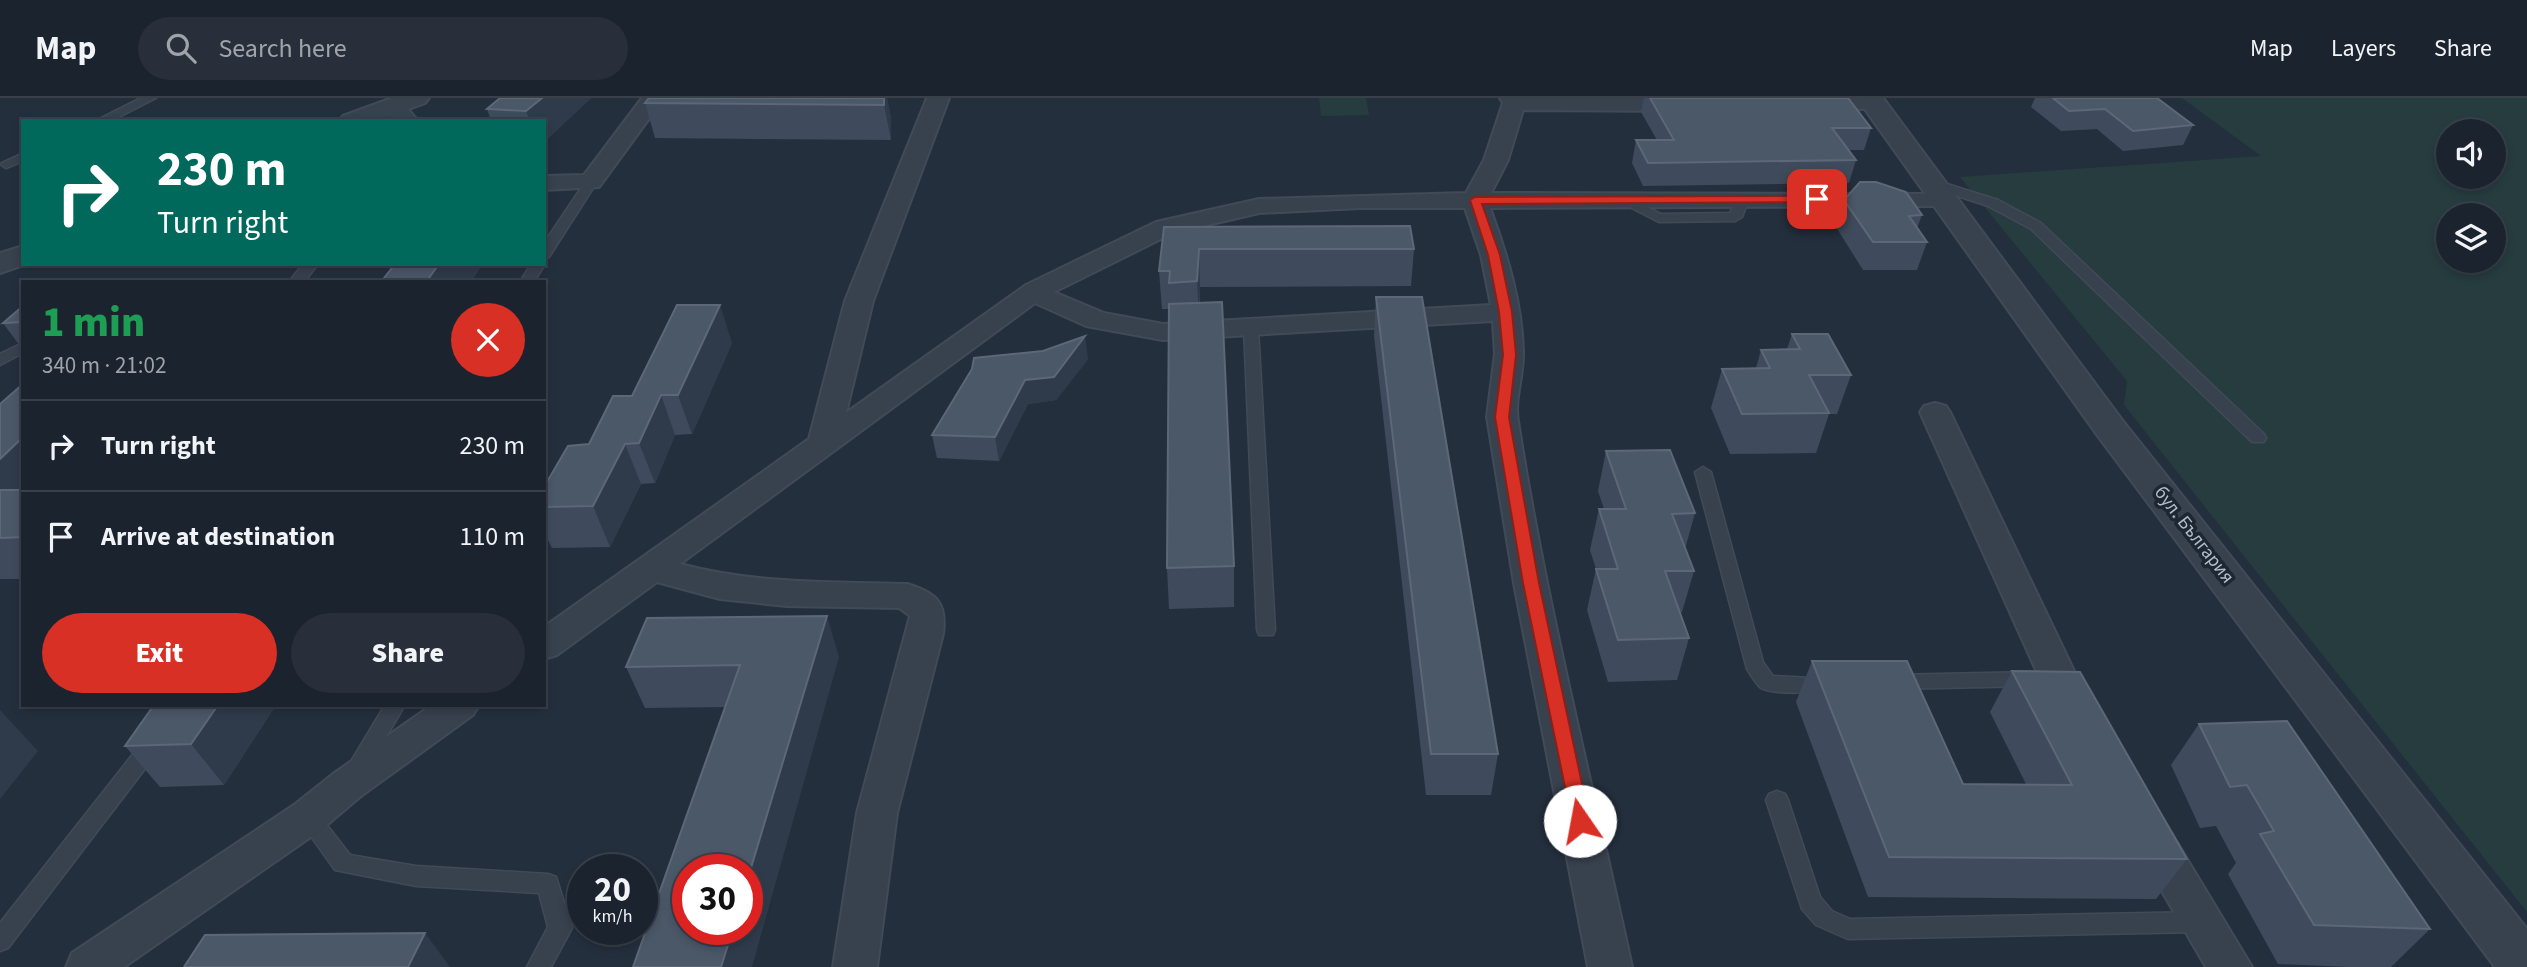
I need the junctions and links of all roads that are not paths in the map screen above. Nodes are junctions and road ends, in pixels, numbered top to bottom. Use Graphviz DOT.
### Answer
graph roads {
  1 [pos="150,98"];
  2 [pos="653,98"];
  3 [pos="938,98"];
  4 [pos="1512,100"];
  5 [pos="1612,100"];
  6 [pos="1872,100"];
  7 [pos="400,104"];
  8 [pos="1706,104"];
  9 [pos="1785,104"];
  10 [pos="105,119"];
  11 [pos="353,119"];
  12 [pos="358,119"];
  13 [pos="21,157"];
  14 [pos="6,164"];
  15 [pos="591,182"];
  16 [pos="546,183"];
  17 [pos="1936,191"];
  18 [pos="1475,200"];
  19 [pos="546,251"];
  20 [pos="21,256"];
  21 [pos="0,264"];
  22 [pos="309,266"];
  23 [pos="298,280"];
  24 [pos="1035,290"];
  25 [pos="1506,312"];
  26 [pos="1251,328"];
  27 [pos="21,348"];
  28 [pos="0,360"];
  29 [pos="1935,412"];
  30 [pos="2258,438"];
  31 [pos="823,445"];
  32 [pos="1703,472"];
  33 [pos="653,569"];
  34 [pos="1266,630"];
  35 [pos="546,645"];
  36 [pos="2059,678"];
  37 [pos="1879,683"];
  38 [pos="1845,684"];
  39 [pos="394,707"];
  40 [pos="457,707"];
  41 [pos="2092,737"];
  42 [pos="139,760"];
  43 [pos="347,785"];
  44 [pos="1777,800"];
  45 [pos="2133,806"];
  46 [pos="308,817"];
  47 [pos="2201,922"];
  48 [pos="0,941"];
  49 [pos="88,967"];
  50 [pos="540,967"];
  51 [pos="855,967"];
  52 [pos="1610,967"];
  53 [pos="2230,967"];
  54 [pos="2526,967"];
  1 -- 10 [label="lane"];
  2 -- 15 [label="street"];
  3 -- 31 [label="street"];
  4 -- 5 [label="street"];
  4 -- 18 [label="street"];
  5 -- 8 [label="street"];
  6 -- 9 [label="street"];
  6 -- 17 [label="street, бул. България"];
  7 -- 11 [label="street"];
  7 -- 12 [label="street"];
  13 -- 14 [label="lane"];
  15 -- 16 [label="street"];
  15 -- 19 [label="lane"];
  17 -- 18 [label="street"];
  17 -- 30 [label="lane"];
  17 -- 54 [label="street, бул. България"];
  18 -- 24 [label="street"];
  18 -- 25 [label="street"];
  20 -- 21 [label="street"];
  22 -- 23 [label="lane"];
  24 -- 26 [label="street"];
  24 -- 31 [label="street"];
  25 -- 26 [label="street"];
  25 -- 52 [label="street"];
  26 -- 34 [label="lane"];
  27 -- 28 [label="lane"];
  29 -- 36 [label="street"];
  31 -- 33 [label="street"];
  32 -- 38 [label="lane"];
  33 -- 35 [label="street"];
  33 -- 51 [label="street"];
  36 -- 37 [label="lane"];
  36 -- 41 [label="street"];
  39 -- 43 [label="lane"];
  40 -- 43 [label="street"];
  42 -- 48 [label="lane"];
  43 -- 46 [label="street"];
  44 -- 47 [label="lane"];
  45 -- 47 [label="street"];
  46 -- 49 [label="street"];
  46 -- 50 [label="lane"];
  47 -- 53 [label="street"];
}
